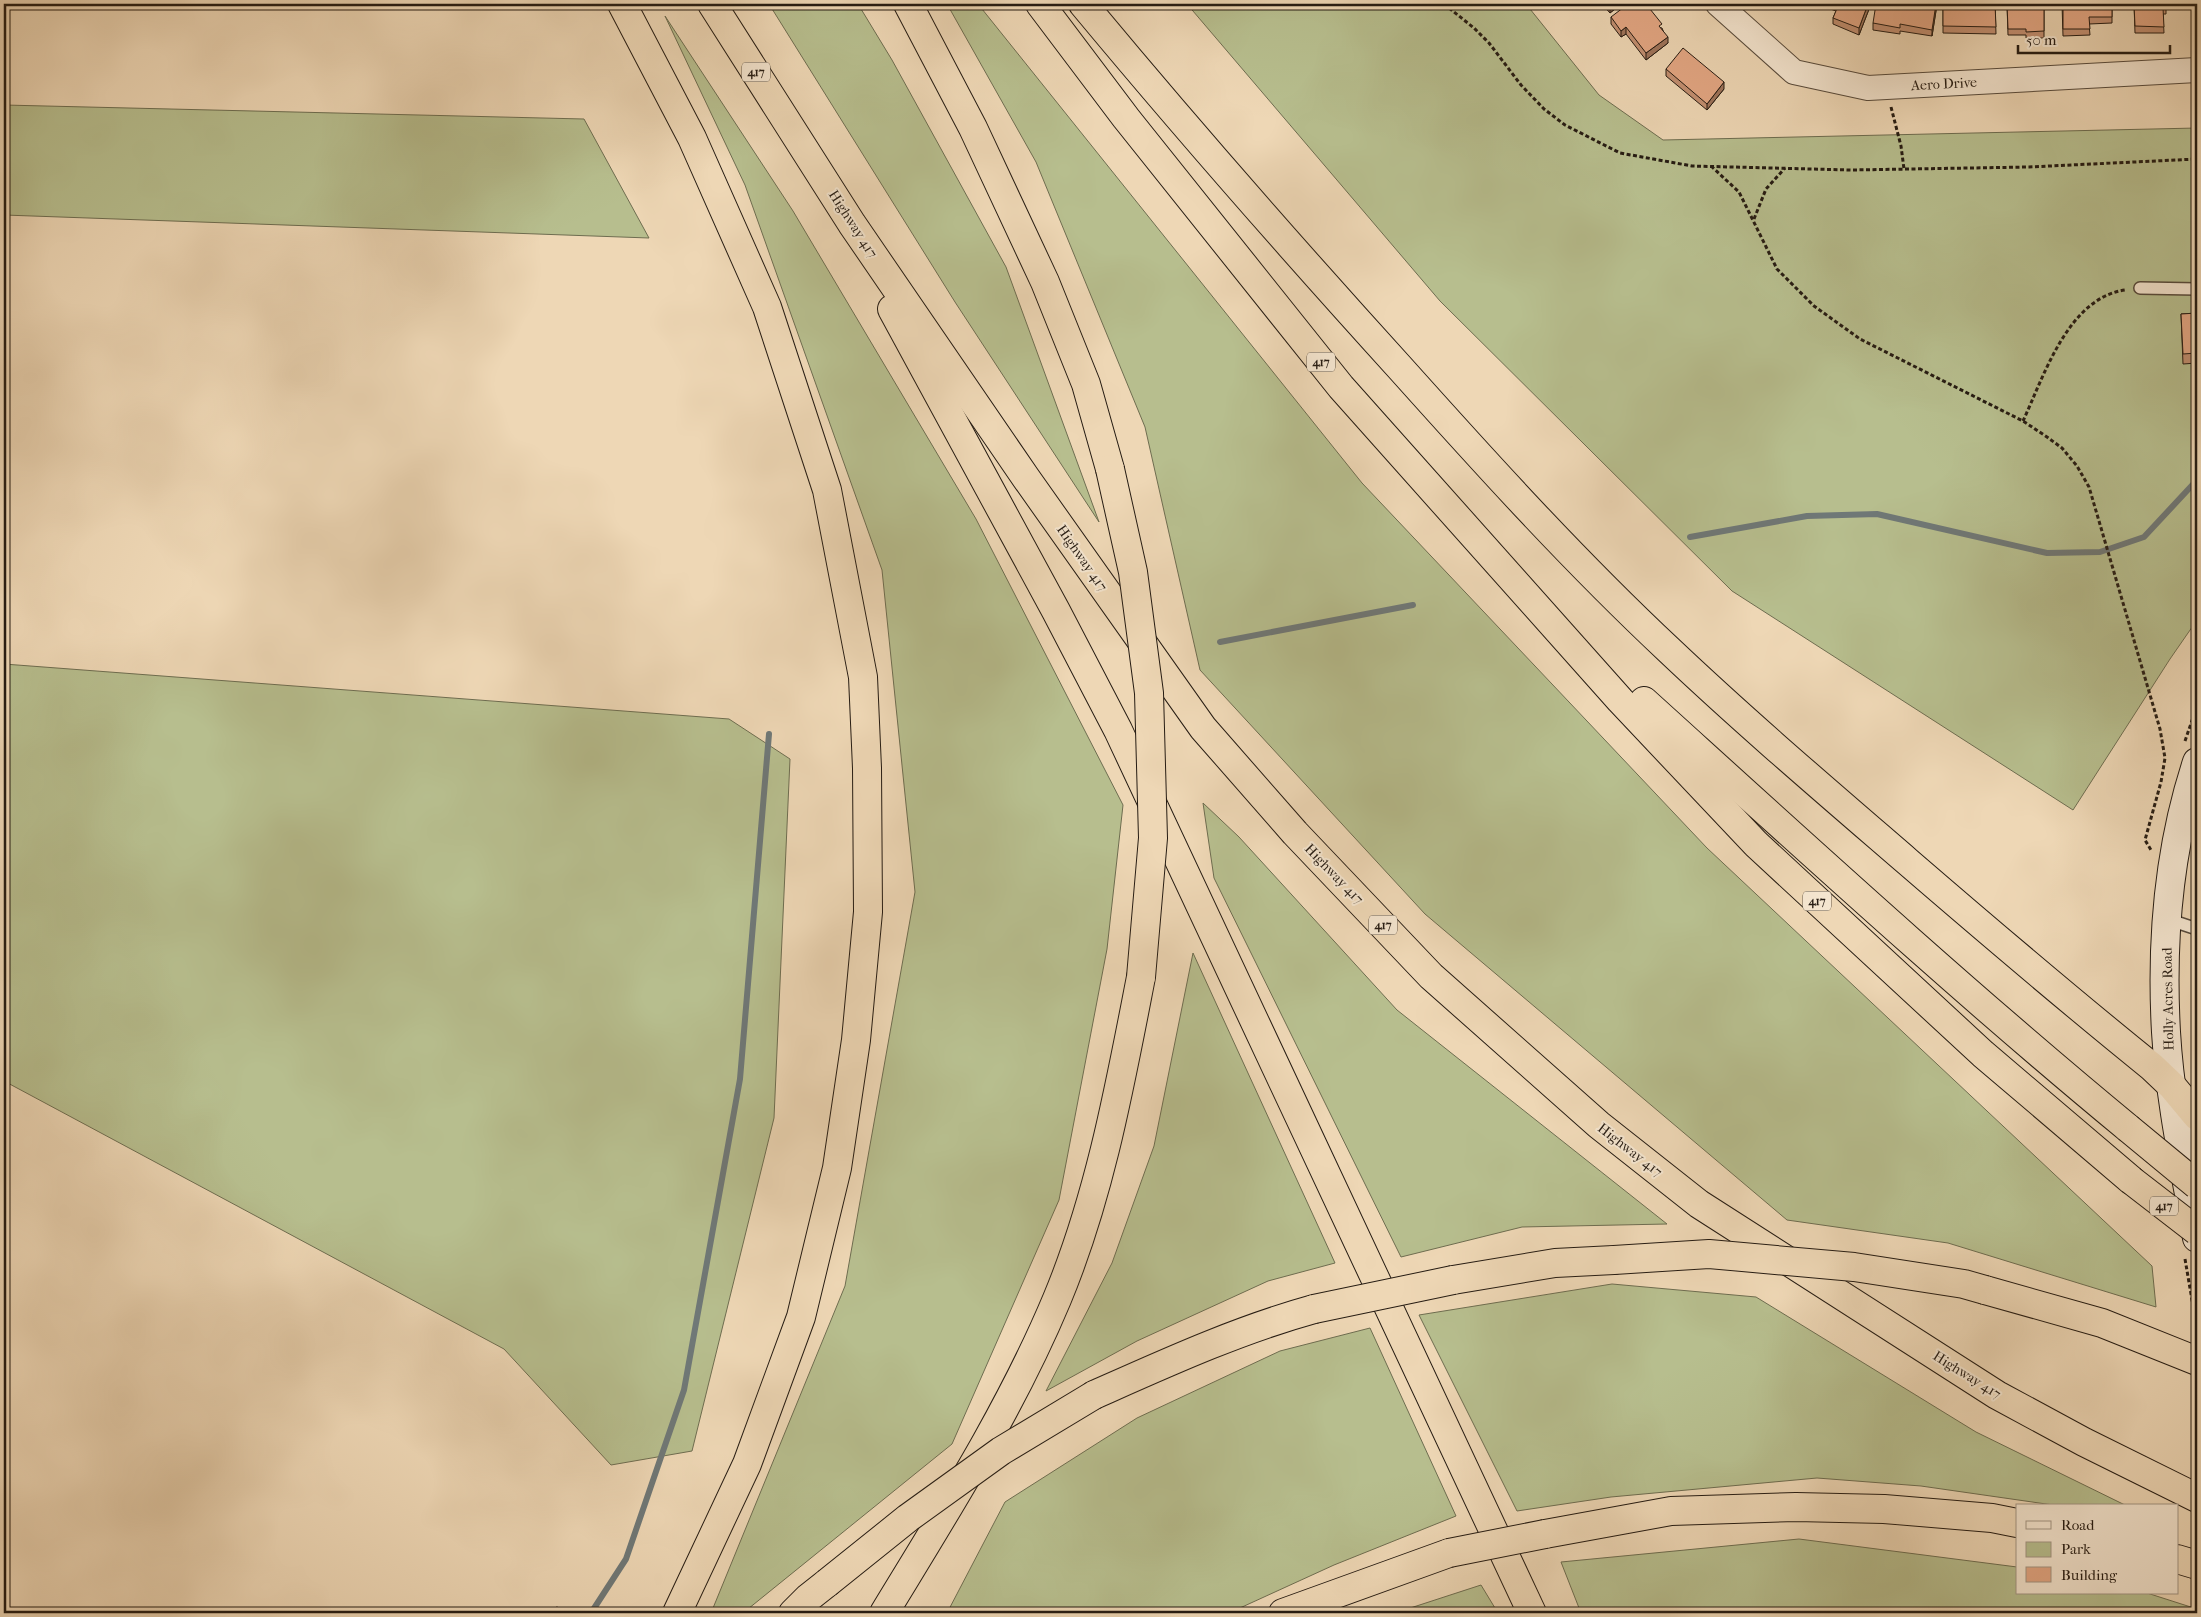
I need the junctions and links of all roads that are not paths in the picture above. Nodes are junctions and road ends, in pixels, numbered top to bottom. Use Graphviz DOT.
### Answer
graph roads {
  1 [pos="622,4"];
  2 [pos="712,4"];
  3 [pos="908,4"];
  4 [pos="1040,4"];
  5 [pos="1083,4"];
  6 [pos="1718,4"];
  7 [pos="2197,70"];
  8 [pos="800,141"];
  9 [pos="2140,288"];
  10 [pos="2197,289"];
  11 [pos="1528,596"];
  12 [pos="2197,762"];
  13 [pos="2167,919"];
  14 [pos="2197,929"];
  15 [pos="2172,1086"];
  16 [pos="2197,1116"];
  17 [pos="2197,1185"];
  18 [pos="2197,1231"];
  19 [pos="2197,1238"];
  20 [pos="2197,1361"];
  21 [pos="2188,1493"];
  22 [pos="2016,1523"];
  23 [pos="2178,1559"];
  24 [pos="2197,1565"];
  25 [pos="677,1613"];
  26 [pos="794,1613"];
  27 [pos="884,1613"];
  28 [pos="1283,1613"];
  29 [pos="1532,1613"];
  1 -- 25 [label="highway"];
  2 -- 8 [label="highway, Highway 417 / 417"];
  3 -- 27 [label="highway, bridge"];
  4 -- 11 [label="highway, 417"];
  5 -- 15 [label="highway"];
  6 -- 7 [label="street, Aero Drive"];
  8 -- 21 [label="highway, Highway 417 / 417"];
  8 -- 29 [label="highway"];
  9 -- 10 [label="lane"];
  11 -- 17 [label="highway, bridge"];
  11 -- 18 [label="highway, 417, bridge"];
  12 -- 13 [label="main road, Holly Acres Road"];
  13 -- 14 [label="lane"];
  13 -- 15 [label="main road, Holly Acres Road"];
  15 -- 16 [label="highway"];
  15 -- 19 [label="main road, Holly Acres Road"];
  20 -- 26 [label="highway, bridge"];
  22 -- 28 [label="highway, bridge"];
  23 -- 24 [label="highway"];
}
